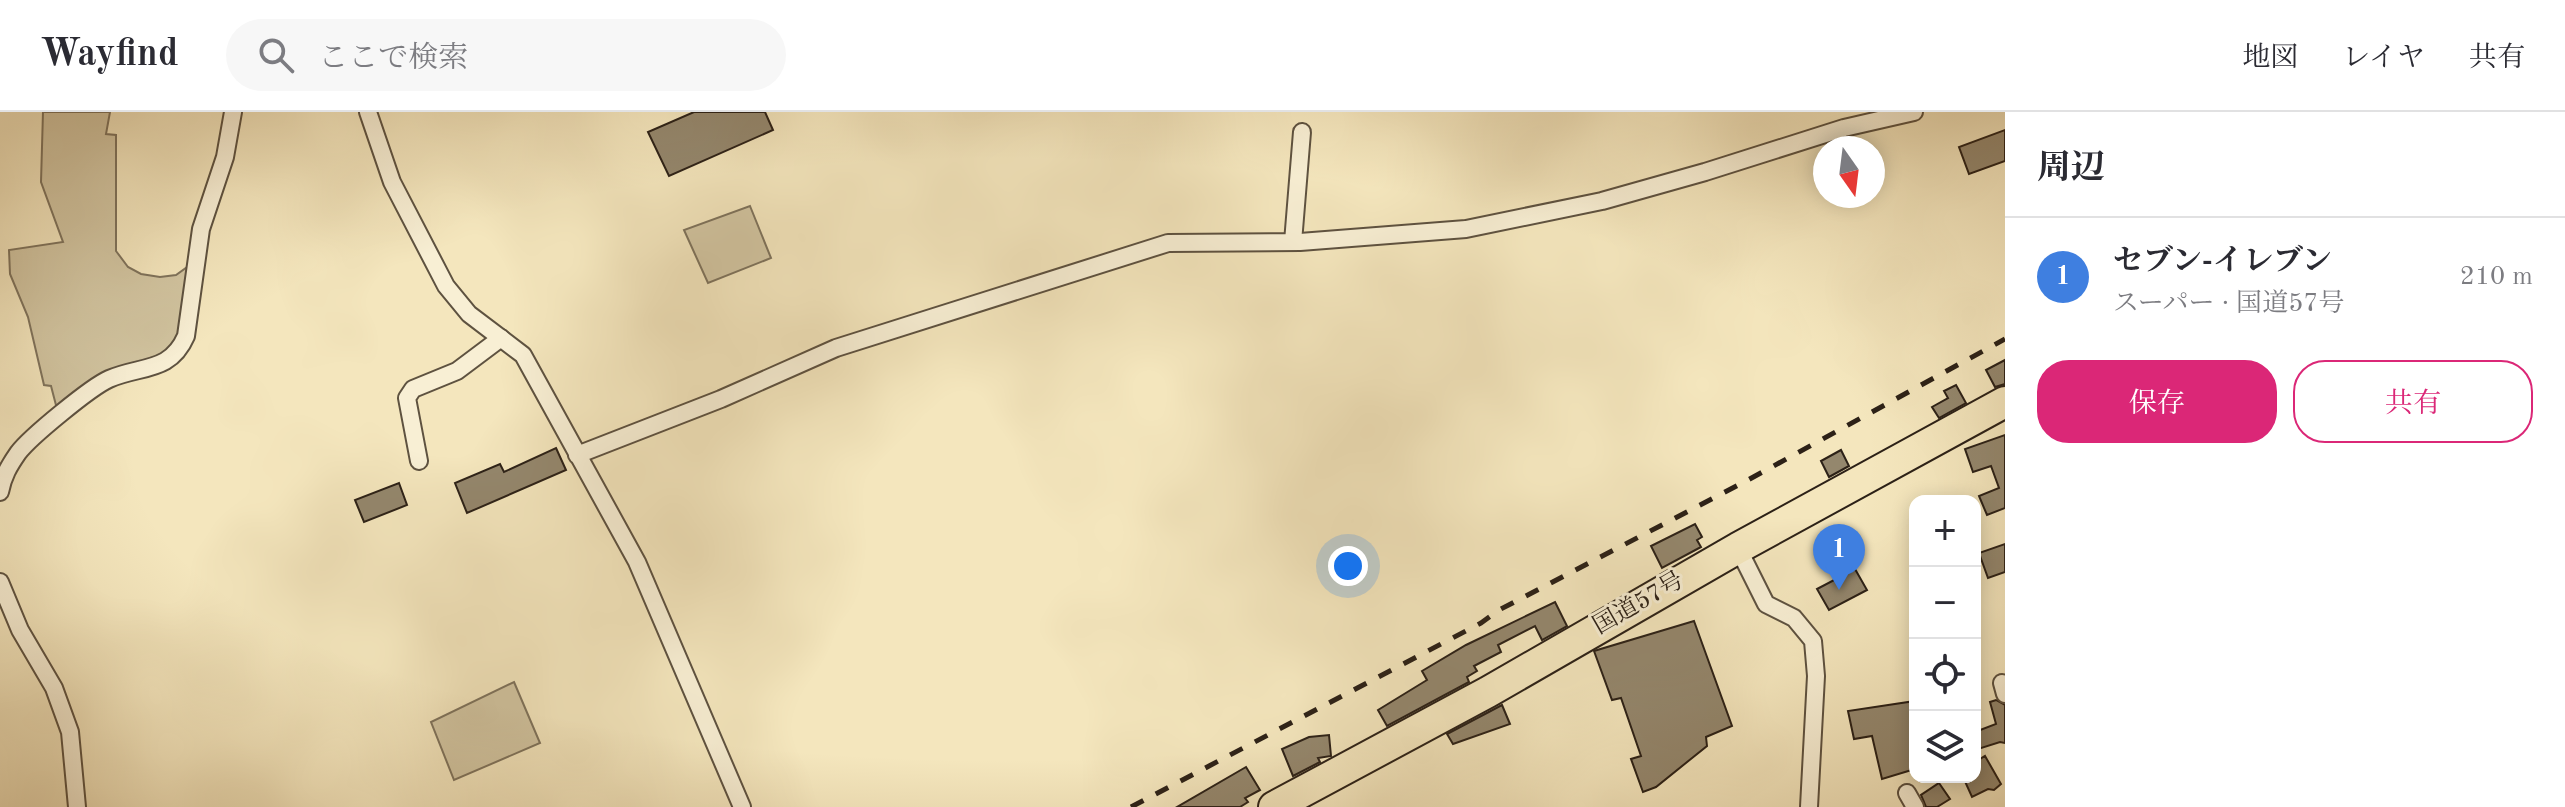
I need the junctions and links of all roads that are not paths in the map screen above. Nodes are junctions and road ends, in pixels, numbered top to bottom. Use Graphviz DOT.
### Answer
graph roads {
  1 [pos="233,112"];
  2 [pos="368,112"];
  3 [pos="1914,112"];
  4 [pos="1302,132"];
  5 [pos="1293,242"];
  6 [pos="501,338"];
  7 [pos="2005,402"];
  8 [pos="577,455"];
  9 [pos="419,461"];
  10 [pos="0,492"];
  11 [pos="1738,548"];
  12 [pos="0,582"];
  13 [pos="77,807"];
  14 [pos="742,807"];
  15 [pos="1274,807"];
  16 [pos="1809,807"];
  1 -- 10 [label="street"];
  2 -- 6 [label="street"];
  3 -- 5 [label="street"];
  4 -- 5 [label="street"];
  5 -- 8 [label="street"];
  6 -- 8 [label="street"];
  6 -- 9 [label="street"];
  7 -- 11 [label="highway, 国道57号"];
  8 -- 14 [label="street"];
  11 -- 15 [label="highway, 国道57号"];
  11 -- 16 [label="street"];
  12 -- 13 [label="street"];
}
